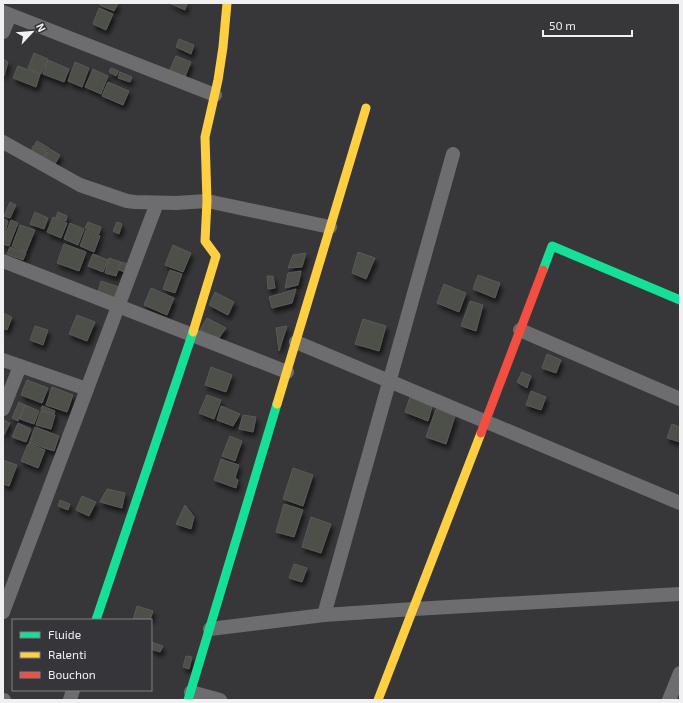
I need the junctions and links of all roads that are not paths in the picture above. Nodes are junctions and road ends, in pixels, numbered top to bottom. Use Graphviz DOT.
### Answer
graph roads {
  1 [pos="226,3"];
  2 [pos="6,13"];
  3 [pos="3,32"];
  4 [pos="215,95"];
  5 [pos="366,108"];
  6 [pos="3,142"];
  7 [pos="453,154"];
  8 [pos="207,201"];
  9 [pos="157,203"];
  10 [pos="330,227"];
  11 [pos="3,261"];
  12 [pos="680,300"];
  13 [pos="118,306"];
  14 [pos="520,330"];
  15 [pos="192,335"];
  16 [pos="296,342"];
  17 [pos="3,360"];
  18 [pos="20,366"];
  19 [pos="287,372"];
  20 [pos="389,382"];
  21 [pos="87,389"];
  22 [pos="680,399"];
  23 [pos="3,409"];
  24 [pos="485,422"];
  25 [pos="680,503"];
  26 [pos="8,581"];
  27 [pos="680,594"];
  28 [pos="414,609"];
  29 [pos="3,612"];
  30 [pos="324,616"];
  31 [pos="96,619"];
  32 [pos="210,628"];
  33 [pos="680,673"];
  34 [pos="190,696"];
  35 [pos="220,700"];
  36 [pos="378,700"];
  37 [pos="669,700"];
  1 -- 4 [label="street"];
  2 -- 3 [label="street"];
  2 -- 4 [label="street"];
  4 -- 8 [label="street"];
  5 -- 10 [label="street"];
  6 -- 9 [label="street"];
  7 -- 20 [label="street"];
  8 -- 9 [label="street"];
  8 -- 10 [label="street"];
  8 -- 15 [label="street"];
  9 -- 13 [label="street"];
  10 -- 16 [label="street"];
  11 -- 13 [label="street"];
  12 -- 14 [label="street"];
  13 -- 15 [label="street"];
  13 -- 21 [label="street"];
  14 -- 22 [label="street"];
  14 -- 24 [label="street"];
  15 -- 19 [label="street"];
  15 -- 31 [label="street"];
  16 -- 19 [label="street"];
  16 -- 20 [label="street"];
  17 -- 18 [label="street"];
  18 -- 21 [label="street"];
  18 -- 23 [label="street"];
  19 -- 32 [label="street"];
  20 -- 24 [label="street"];
  20 -- 30 [label="street"];
  21 -- 26 [label="street"];
  24 -- 25 [label="street"];
  24 -- 28 [label="street"];
  26 -- 29 [label="street"];
  27 -- 28 [label="street"];
  28 -- 30 [label="street"];
  28 -- 36 [label="street"];
  30 -- 32 [label="street"];
  32 -- 34 [label="street"];
  33 -- 37 [label="street"];
  34 -- 35 [label="street"];
}
